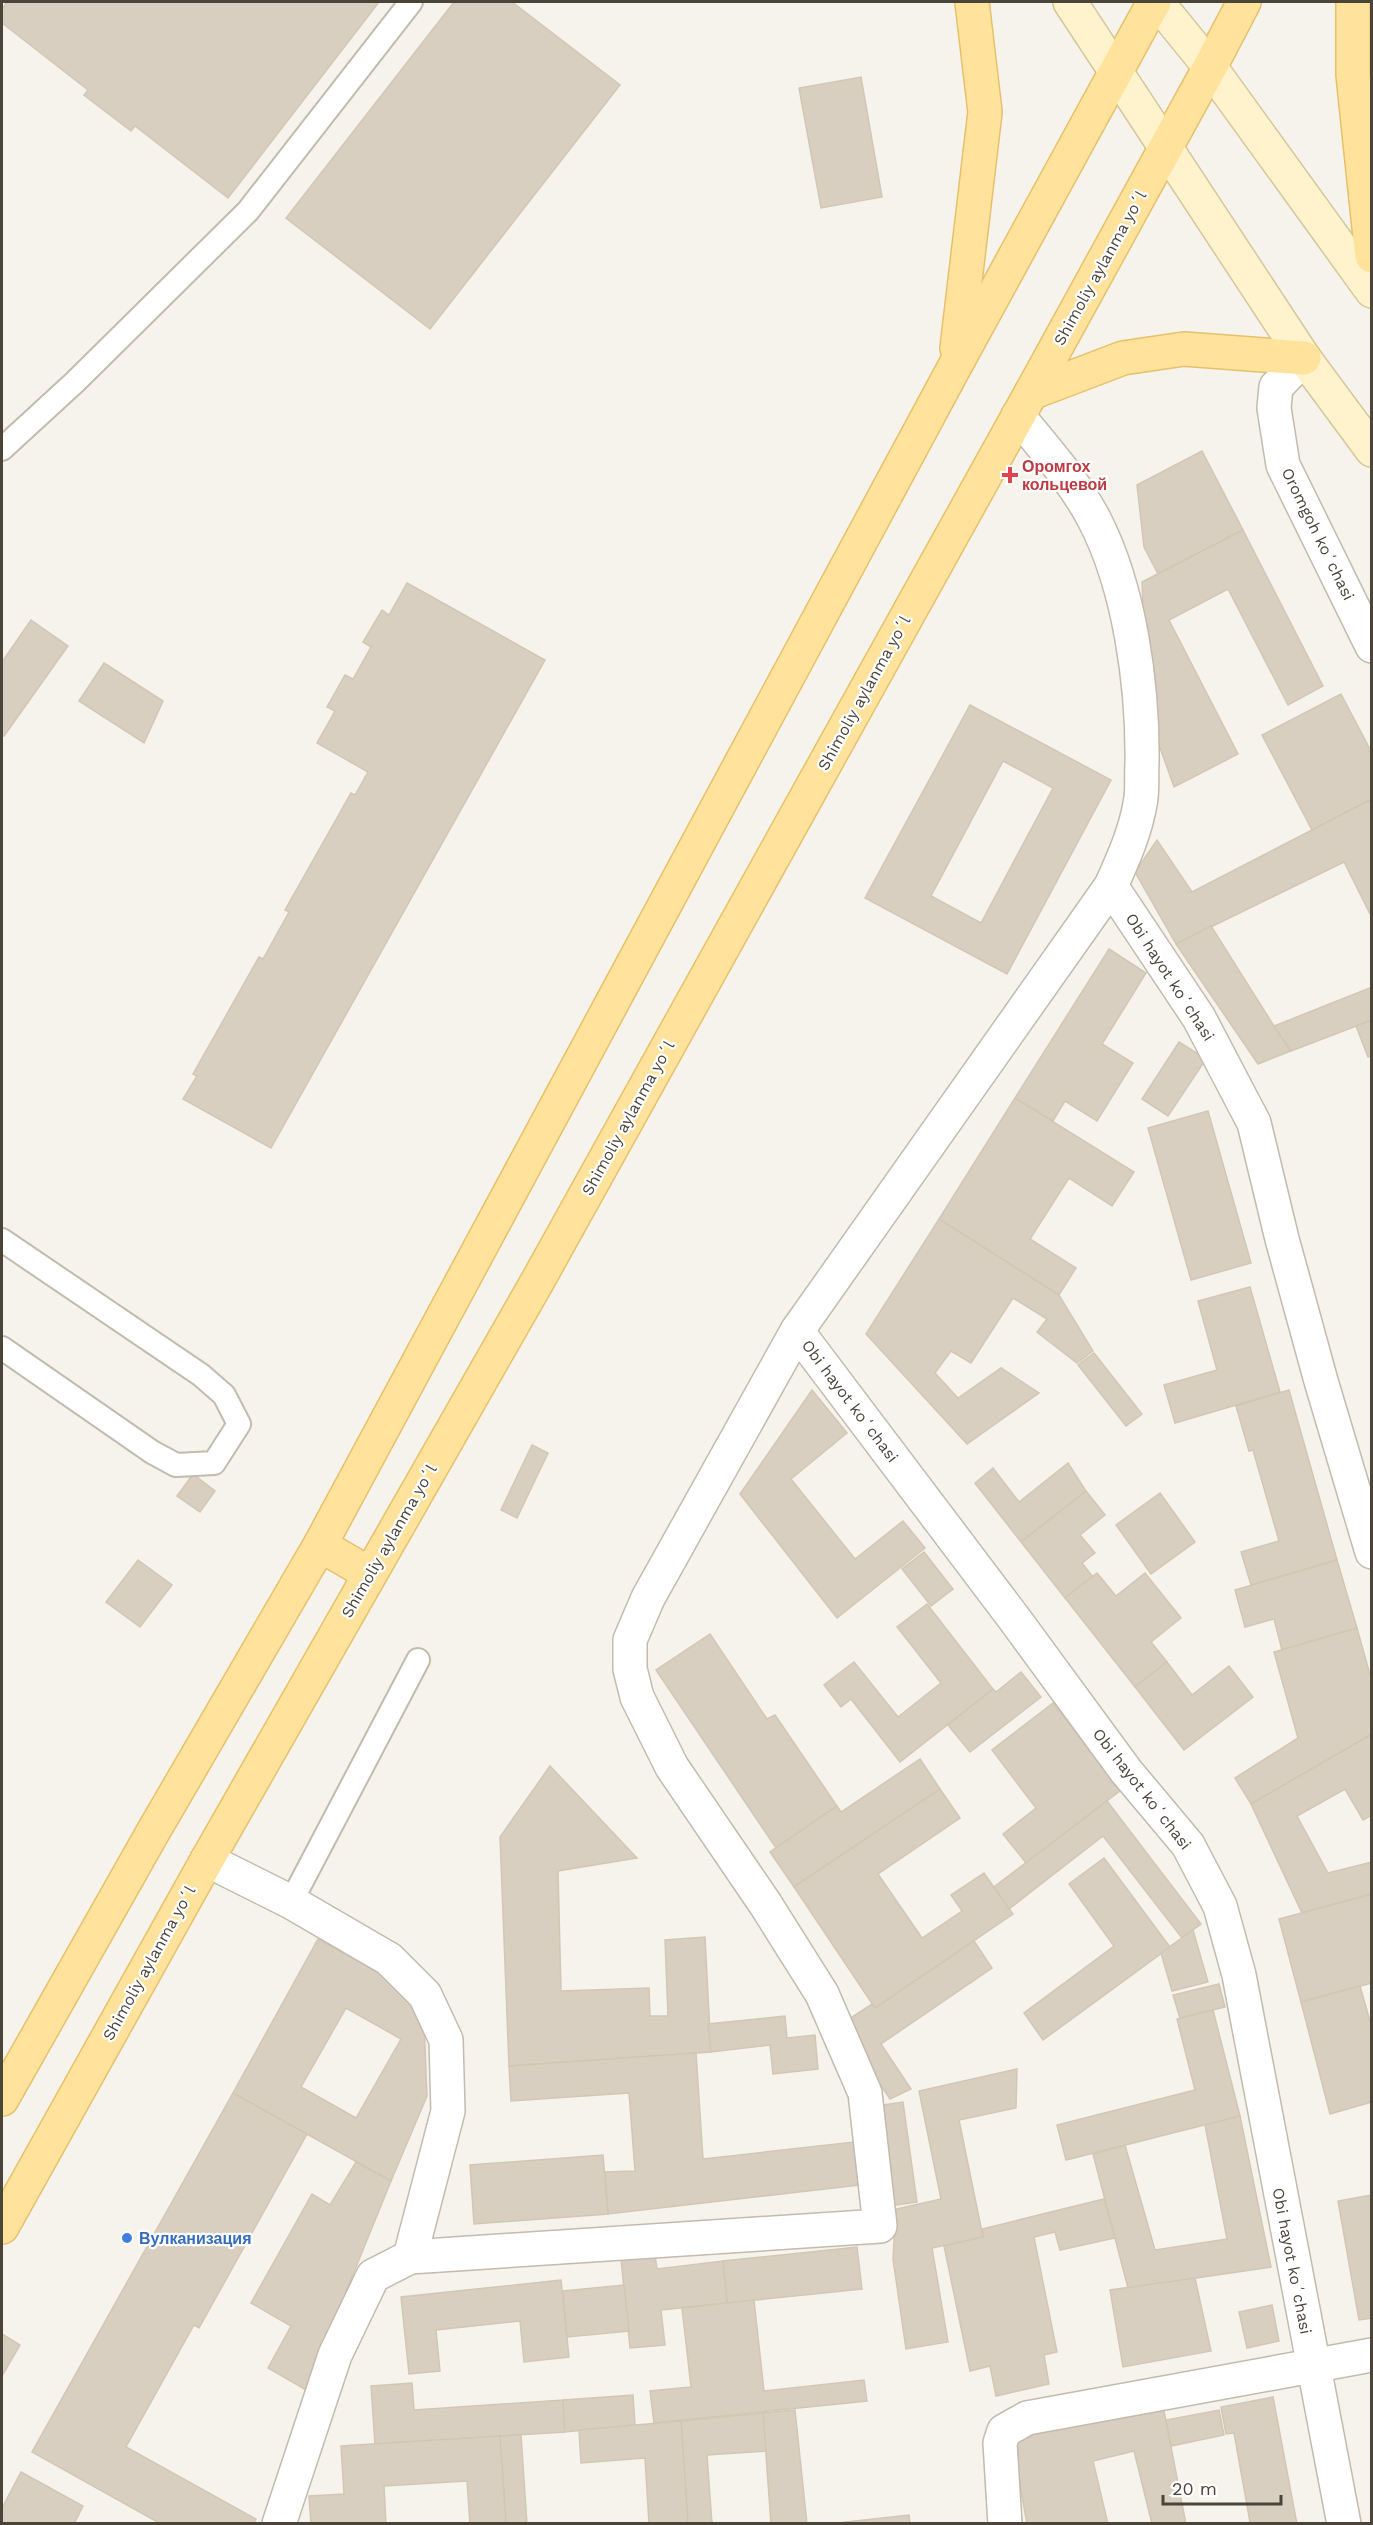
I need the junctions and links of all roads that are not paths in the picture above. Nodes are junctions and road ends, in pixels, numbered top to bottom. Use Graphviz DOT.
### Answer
graph roads {
  1 [pos="411,2"];
  2 [pos="972,2"];
  3 [pos="1070,2"];
  4 [pos="1156,2"];
  5 [pos="1244,2"];
  6 [pos="1353,2"];
  7 [pos="1362,45"];
  8 [pos="1210,67"];
  9 [pos="1115,70"];
  10 [pos="1166,149"];
  11 [pos="1371,256"];
  12 [pos="1371,291"];
  13 [pos="1304,358"];
  14 [pos="955,366"];
  15 [pos="1024,405"];
  16 [pos="2,449"];
  17 [pos="1371,450"];
  18 [pos="1371,646"];
  19 [pos="1111,886"];
  20 [pos="2,1240"];
  21 [pos="797,1331"];
  22 [pos="2,1348"];
  23 [pos="320,1545"];
  24 [pos="1371,1551"];
  25 [pos="370,1574"];
  26 [pos="418,1660"];
  27 [pos="207,1860"];
  28 [pos="291,1902"];
  29 [pos="2,2099"];
  30 [pos="2,2227"];
  31 [pos="410,2257"];
  32 [pos="1371,2355"];
  33 [pos="1312,2365"];
  34 [pos="279,2523"];
  35 [pos="1005,2523"];
  36 [pos="1344,2523"];
  1 -- 16 [label="lane"];
  2 -- 14 [label="main road"];
  3 -- 9 [label="main road"];
  4 -- 8 [label="main road"];
  4 -- 9 [label="main road"];
  5 -- 8 [label="main road, Shimoliy aylanma yoʻl"];
  6 -- 7 [label="main road"];
  7 -- 11 [label="main road"];
  8 -- 10 [label="main road, Shimoliy aylanma yoʻl"];
  8 -- 12 [label="main road"];
  9 -- 10 [label="main road"];
  9 -- 14 [label="main road"];
  10 -- 13 [label="main road"];
  10 -- 15 [label="main road, Shimoliy aylanma yoʻl"];
  13 -- 15 [label="main road"];
  13 -- 17 [label="main road"];
  13 -- 18 [label="street, Oromgoh koʻchasi"];
  14 -- 23 [label="main road"];
  15 -- 19 [label="street"];
  15 -- 25 [label="main road, Shimoliy aylanma yoʻl"];
  19 -- 21 [label="street"];
  19 -- 24 [label="street, Obi hayot koʻchasi"];
  20 -- 22 [label="lane"];
  21 -- 31 [label="street"];
  21 -- 33 [label="street, Obi hayot koʻchasi"];
  23 -- 25 [label="main road"];
  23 -- 29 [label="main road"];
  25 -- 27 [label="main road, Shimoliy aylanma yoʻl"];
  26 -- 28 [label="lane"];
  27 -- 28 [label="street"];
  27 -- 30 [label="main road, Shimoliy aylanma yoʻl"];
  28 -- 31 [label="street"];
  31 -- 34 [label="street"];
  32 -- 33 [label="street"];
  33 -- 35 [label="street"];
  33 -- 36 [label="street, Obi hayot koʻchasi"];
}
